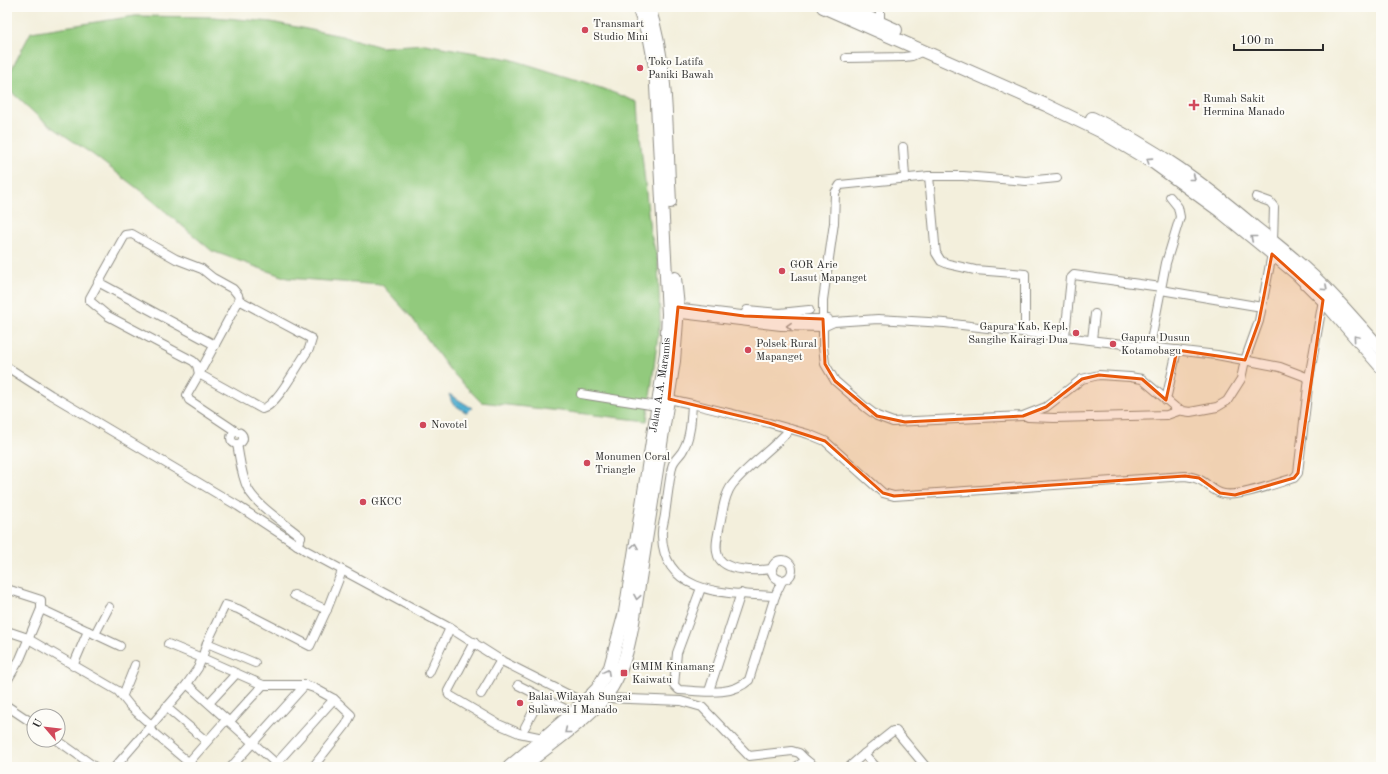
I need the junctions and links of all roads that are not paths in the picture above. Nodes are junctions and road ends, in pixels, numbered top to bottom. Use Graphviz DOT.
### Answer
graph roads {
  1 [pos="638,7"];
  2 [pos="649,7"];
  3 [pos="823,7"];
  4 [pos="845,7"];
  5 [pos="880,7"];
  6 [pos="868,12"];
  7 [pos="880,23"];
  8 [pos="923,51"];
  9 [pos="846,58"];
  10 [pos="903,147"];
  11 [pos="929,176"];
  12 [pos="905,178"];
  13 [pos="1057,178"];
  14 [pos="1170,197"];
  15 [pos="1256,197"];
  16 [pos="1273,248"];
  17 [pos="98,282"];
  18 [pos="1161,288"];
  19 [pos="239,300"];
  20 [pos="1323,300"];
  21 [pos="1262,307"];
  22 [pos="673,310"];
  23 [pos="809,310"];
  24 [pos="1095,314"];
  25 [pos="744,316"];
  26 [pos="823,323"];
  27 [pos="1026,332"];
  28 [pos="1065,336"];
  29 [pos="1092,339"];
  30 [pos="215,345"];
  31 [pos="1150,346"];
  32 [pos="1381,349"];
  33 [pos="1177,350"];
  34 [pos="1245,360"];
  35 [pos="7,367"];
  36 [pos="1381,368"];
  37 [pos="199,374"];
  38 [pos="1309,378"];
  39 [pos="581,394"];
  40 [pos="669,399"];
  41 [pos="1166,400"];
  42 [pos="692,404"];
  43 [pos="657,406"];
  44 [pos="1181,410"];
  45 [pos="1023,416"];
  46 [pos="790,429"];
  47 [pos="657,472"];
  48 [pos="670,474"];
  49 [pos="297,545"];
  50 [pos="772,569"];
  51 [pos="342,571"];
  52 [pos="782,581"];
  53 [pos="701,588"];
  54 [pos="7,589"];
  55 [pos="741,593"];
  56 [pos="294,595"];
  57 [pos="775,596"];
  58 [pos="109,607"];
  59 [pos="41,609"];
  60 [pos="327,610"];
  61 [pos="450,628"];
  62 [pos="7,632"];
  63 [pos="92,632"];
  64 [pos="28,640"];
  65 [pos="474,642"];
  66 [pos="207,643"];
  67 [pos="168,644"];
  68 [pos="120,646"];
  69 [pos="202,658"];
  70 [pos="501,660"];
  71 [pos="255,663"];
  72 [pos="135,665"];
  73 [pos="73,666"];
  74 [pos="429,673"];
  75 [pos="236,674"];
  76 [pos="7,681"];
  77 [pos="187,684"];
  78 [pos="263,685"];
  79 [pos="305,685"];
  80 [pos="518,685"];
  81 [pos="708,691"];
  82 [pos="481,694"];
  83 [pos="123,695"];
  84 [pos="541,697"];
  85 [pos="604,698"];
  86 [pos="334,699"];
  87 [pos="208,703"];
  88 [pos="585,703"];
  89 [pos="7,706"];
  90 [pos="166,707"];
  91 [pos="573,713"];
  92 [pos="26,719"];
  93 [pos="228,720"];
  94 [pos="150,727"];
  95 [pos="525,727"];
  96 [pos="543,738"];
  97 [pos="206,741"];
  98 [pos="254,743"];
  99 [pos="66,746"];
  100 [pos="864,754"];
  101 [pos="806,760"];
  102 [pos="191,765"];
  103 [pos="277,766"];
  104 [pos="95,767"];
  105 [pos="115,767"];
  106 [pos="231,767"];
  107 [pos="313,767"];
  108 [pos="509,767"];
  109 [pos="523,767"];
  110 [pos="796,767"];
  111 [pos="815,767"];
  112 [pos="849,767"];
  113 [pos="876,767"];
  114 [pos="926,767"];
  1 -- 22 [label="highway, Jalan A.A. Maramis"];
  2 -- 22 [label="highway"];
  3 -- 8 [label="highway"];
  4 -- 6 [label="highway"];
  5 -- 7 [label="street"];
  6 -- 7 [label="highway"];
  7 -- 16 [label="highway, one-way"];
  8 -- 9 [label="street"];
  16 -- 8 [label="highway, one-way"];
  10 -- 12 [label="street"];
  11 -- 12 [label="street"];
  11 -- 13 [label="street"];
  11 -- 27 [label="street"];
  12 -- 26 [label="street"];
  14 -- 18 [label="street"];
  15 -- 16 [label="street"];
  16 -- 20 [label="highway"];
  16 -- 21 [label="street"];
  16 -- 32 [label="highway, one-way"];
  17 -- 19 [label="street"];
  17 -- 30 [label="street"];
  17 -- 37 [label="street"];
  18 -- 21 [label="street"];
  18 -- 28 [label="street"];
  18 -- 31 [label="street"];
  19 -- 30 [label="street"];
  19 -- 37 [label="street"];
  36 -- 20 [label="highway, one-way"];
  20 -- 38 [label="street"];
  21 -- 34 [label="street"];
  22 -- 25 [label="street"];
  26 -- 22 [label="street, one-way"];
  22 -- 40 [label="highway"];
  22 -- 43 [label="highway, Jalan A.A. Maramis"];
  23 -- 25 [label="street"];
  24 -- 29 [label="street"];
  25 -- 26 [label="street"];
  26 -- 27 [label="street"];
  26 -- 45 [label="street"];
  27 -- 28 [label="street"];
  28 -- 29 [label="street"];
  29 -- 31 [label="street"];
  30 -- 37 [label="street"];
  31 -- 33 [label="street"];
  33 -- 34 [label="street"];
  33 -- 41 [label="street"];
  34 -- 38 [label="street"];
  34 -- 44 [label="street"];
  35 -- 49 [label="street"];
  37 -- 49 [label="street"];
  38 -- 46 [label="street"];
  39 -- 43 [label="street"];
  40 -- 42 [label="street"];
  40 -- 47 [label="highway"];
  41 -- 44 [label="street"];
  41 -- 45 [label="street"];
  42 -- 46 [label="street"];
  42 -- 48 [label="street"];
  88 -- 43 [label="highway, Jalan A.A. Maramis, one-way"];
  44 -- 45 [label="street"];
  46 -- 50 [label="street"];
  47 -- 48 [label="street"];
  47 -- 85 [label="highway, one-way"];
  48 -- 53 [label="street"];
  49 -- 51 [label="street"];
  50 -- 52 [label="street"];
  50 -- 52 [label="street"];
  51 -- 60 [label="street"];
  51 -- 61 [label="street"];
  52 -- 57 [label="street"];
  53 -- 55 [label="street"];
  53 -- 81 [label="street"];
  54 -- 59 [label="street"];
  55 -- 57 [label="street"];
  55 -- 81 [label="street"];
  56 -- 60 [label="street"];
  57 -- 81 [label="street"];
  58 -- 63 [label="street"];
  59 -- 63 [label="street"];
  59 -- 64 [label="street"];
  60 -- 66 [label="street"];
  61 -- 65 [label="street"];
  61 -- 74 [label="street"];
  62 -- 64 [label="street"];
  63 -- 68 [label="street"];
  63 -- 73 [label="street"];
  64 -- 73 [label="street"];
  64 -- 76 [label="street"];
  65 -- 70 [label="street"];
  65 -- 96 [label="street"];
  66 -- 69 [label="street"];
  66 -- 71 [label="street"];
  67 -- 69 [label="street"];
  69 -- 75 [label="street"];
  69 -- 77 [label="street"];
  70 -- 82 [label="street"];
  70 -- 88 [label="street"];
  72 -- 83 [label="street"];
  73 -- 83 [label="street"];
  75 -- 78 [label="street"];
  75 -- 87 [label="street"];
  77 -- 87 [label="street"];
  77 -- 90 [label="street"];
  78 -- 79 [label="street"];
  78 -- 93 [label="street"];
  79 -- 86 [label="street"];
  79 -- 98 [label="street"];
  80 -- 84 [label="street"];
  83 -- 94 [label="street"];
  84 -- 91 [label="street"];
  84 -- 95 [label="street"];
  85 -- 101 [label="street"];
  85 -- 109 [label="highway, one-way"];
  86 -- 103 [label="street"];
  86 -- 107 [label="street"];
  87 -- 93 [label="street"];
  88 -- 91 [label="highway, Jalan A.A. Maramis"];
  89 -- 92 [label="street"];
  90 -- 94 [label="street"];
  90 -- 97 [label="street"];
  91 -- 96 [label="highway, Jalan A.A. Maramis"];
  93 -- 97 [label="street"];
  93 -- 98 [label="street"];
  94 -- 102 [label="street"];
  94 -- 105 [label="street"];
  96 -- 108 [label="highway, Jalan A.A. Maramis"];
  97 -- 102 [label="street"];
  98 -- 103 [label="street"];
  98 -- 106 [label="street"];
  99 -- 104 [label="street"];
  100 -- 112 [label="street"];
  100 -- 113 [label="street"];
  100 -- 114 [label="street"];
  101 -- 110 [label="street"];
  101 -- 111 [label="street"];
}
